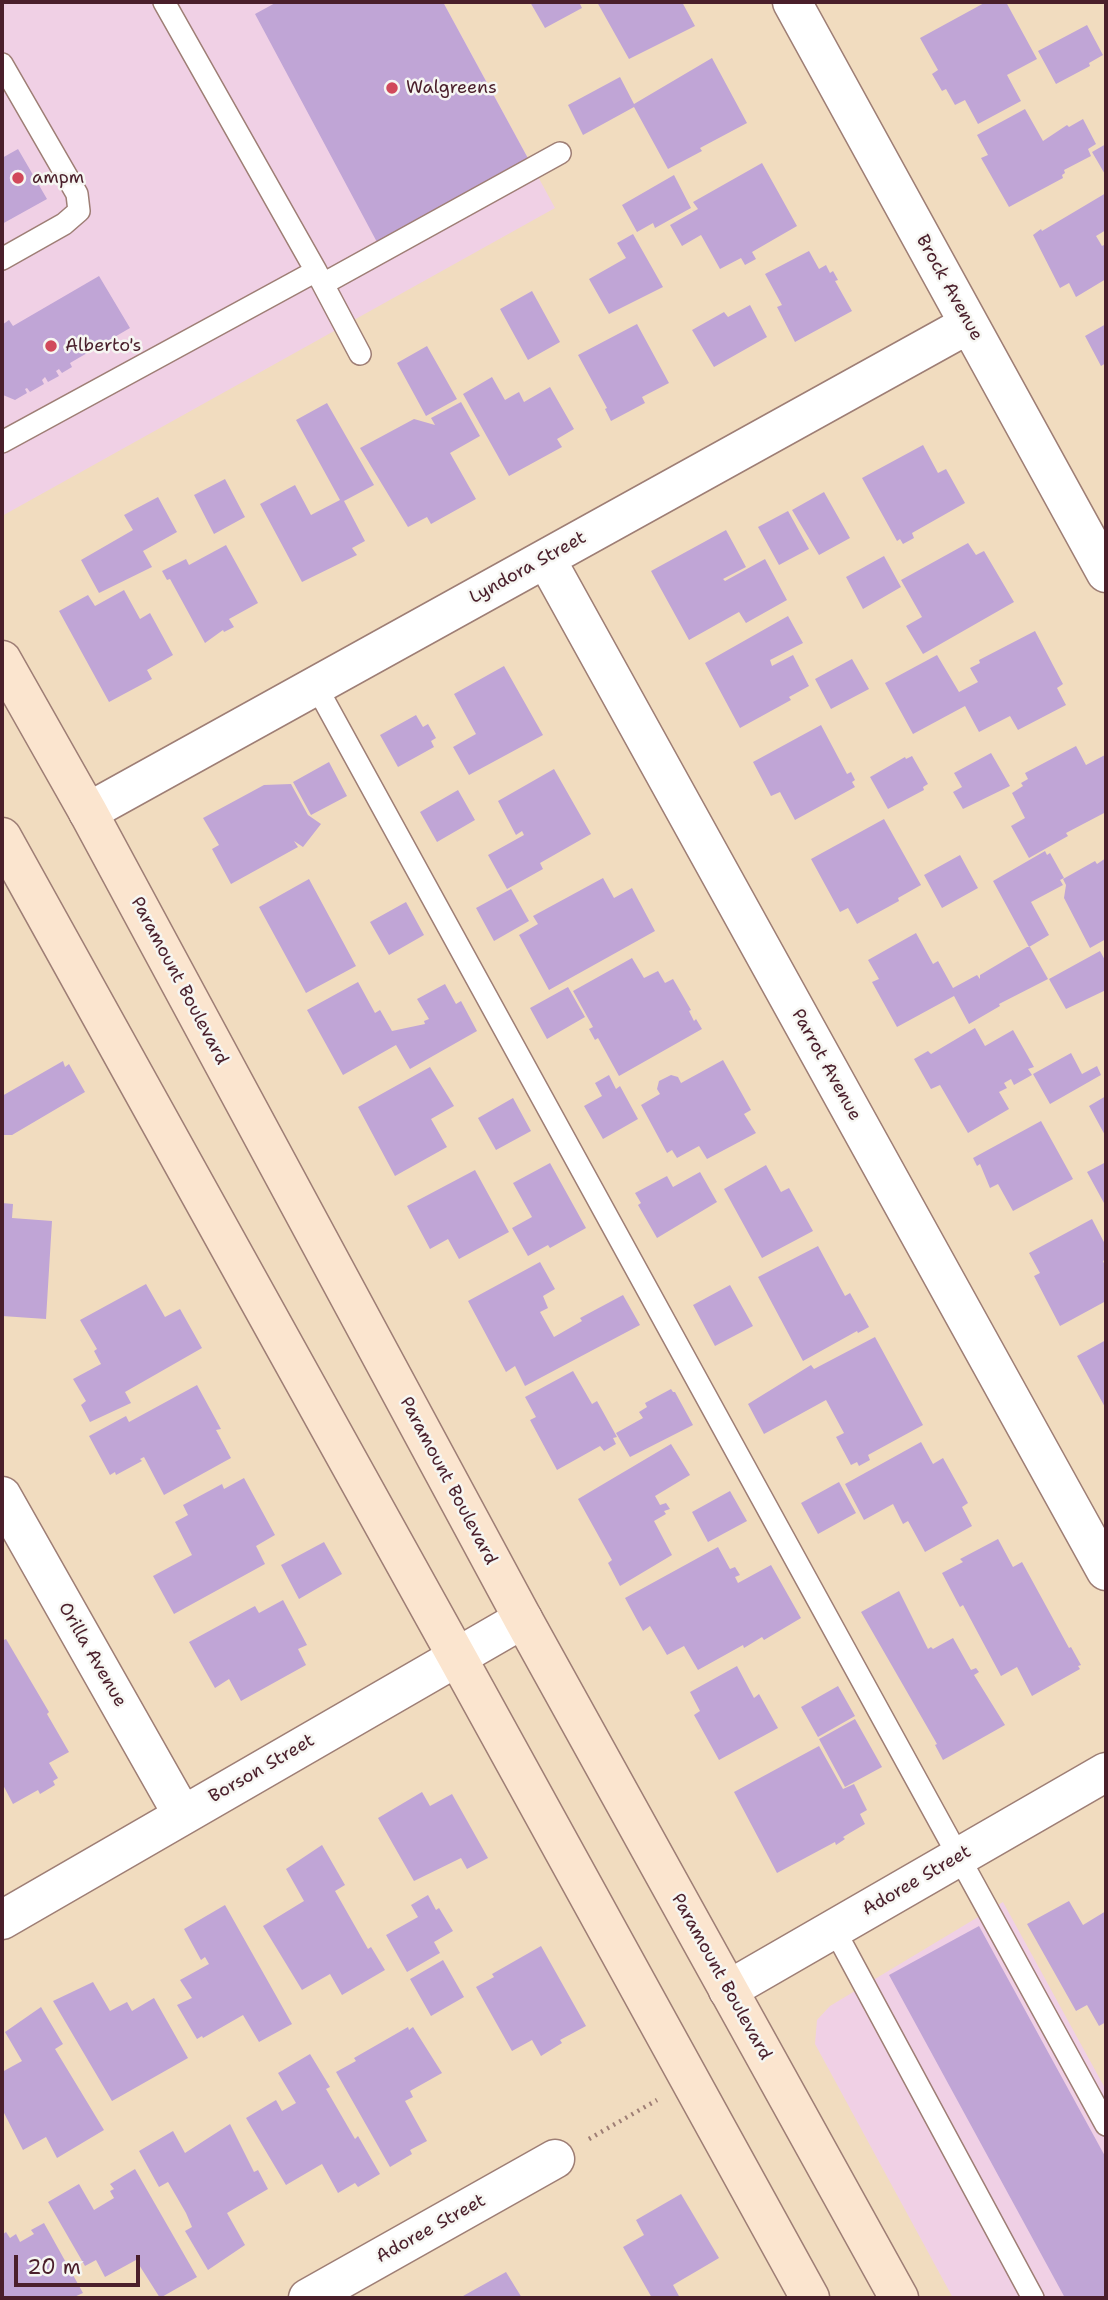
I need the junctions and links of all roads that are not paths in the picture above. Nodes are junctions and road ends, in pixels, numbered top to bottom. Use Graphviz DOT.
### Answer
graph roads {
  1 [pos="164,2"];
  2 [pos="792,2"];
  3 [pos="2,64"];
  4 [pos="560,153"];
  5 [pos="2,259"];
  6 [pos="320,278"];
  7 [pos="969,324"];
  8 [pos="360,354"];
  9 [pos="2,442"];
  10 [pos="546,559"];
  11 [pos="1106,573"];
  12 [pos="2,660"];
  13 [pos="316,686"];
  14 [pos="88,812"];
  15 [pos="2,837"];
  16 [pos="2,1496"];
  17 [pos="1106,1571"];
  18 [pos="523,1619"];
  19 [pos="457,1657"];
  20 [pos="1106,1772"];
  21 [pos="183,1814"];
  22 [pos="959,1857"];
  23 [pos="2,1920"];
  24 [pos="834,1929"];
  25 [pos="728,1990"];
  26 [pos="1097,2088"];
  27 [pos="1106,2125"];
  28 [pos="555,2159"];
  29 [pos="308,2298"];
  30 [pos="810,2298"];
  31 [pos="900,2298"];
  32 [pos="1033,2298"];
  1 -- 6 [label="lane"];
  2 -- 7 [label="street, Brock Avenue"];
  3 -- 5 [label="lane"];
  4 -- 6 [label="lane"];
  6 -- 8 [label="lane"];
  6 -- 9 [label="lane"];
  7 -- 10 [label="street, Lyndora Street"];
  7 -- 11 [label="street, Brock Avenue"];
  10 -- 13 [label="street, Lyndora Street"];
  10 -- 17 [label="street, Parrot Avenue"];
  12 -- 14 [label="main road, Paramount Boulevard"];
  13 -- 14 [label="street, Lyndora Street"];
  13 -- 22 [label="lane"];
  14 -- 18 [label="main road, Paramount Boulevard"];
  15 -- 19 [label="main road"];
  16 -- 21 [label="street, Orilla Avenue"];
  18 -- 19 [label="street, Borson Street"];
  18 -- 25 [label="main road, Paramount Boulevard"];
  19 -- 21 [label="street, Borson Street"];
  19 -- 30 [label="main road"];
  20 -- 22 [label="street, Adoree Street"];
  21 -- 23 [label="street, Borson Street"];
  22 -- 24 [label="street, Adoree Street"];
  22 -- 26 [label="lane"];
  24 -- 25 [label="street, Adoree Street"];
  24 -- 32 [label="lane"];
  25 -- 31 [label="main road, Paramount Boulevard"];
  26 -- 27 [label="lane"];
  28 -- 29 [label="street, Adoree Street"];
}
